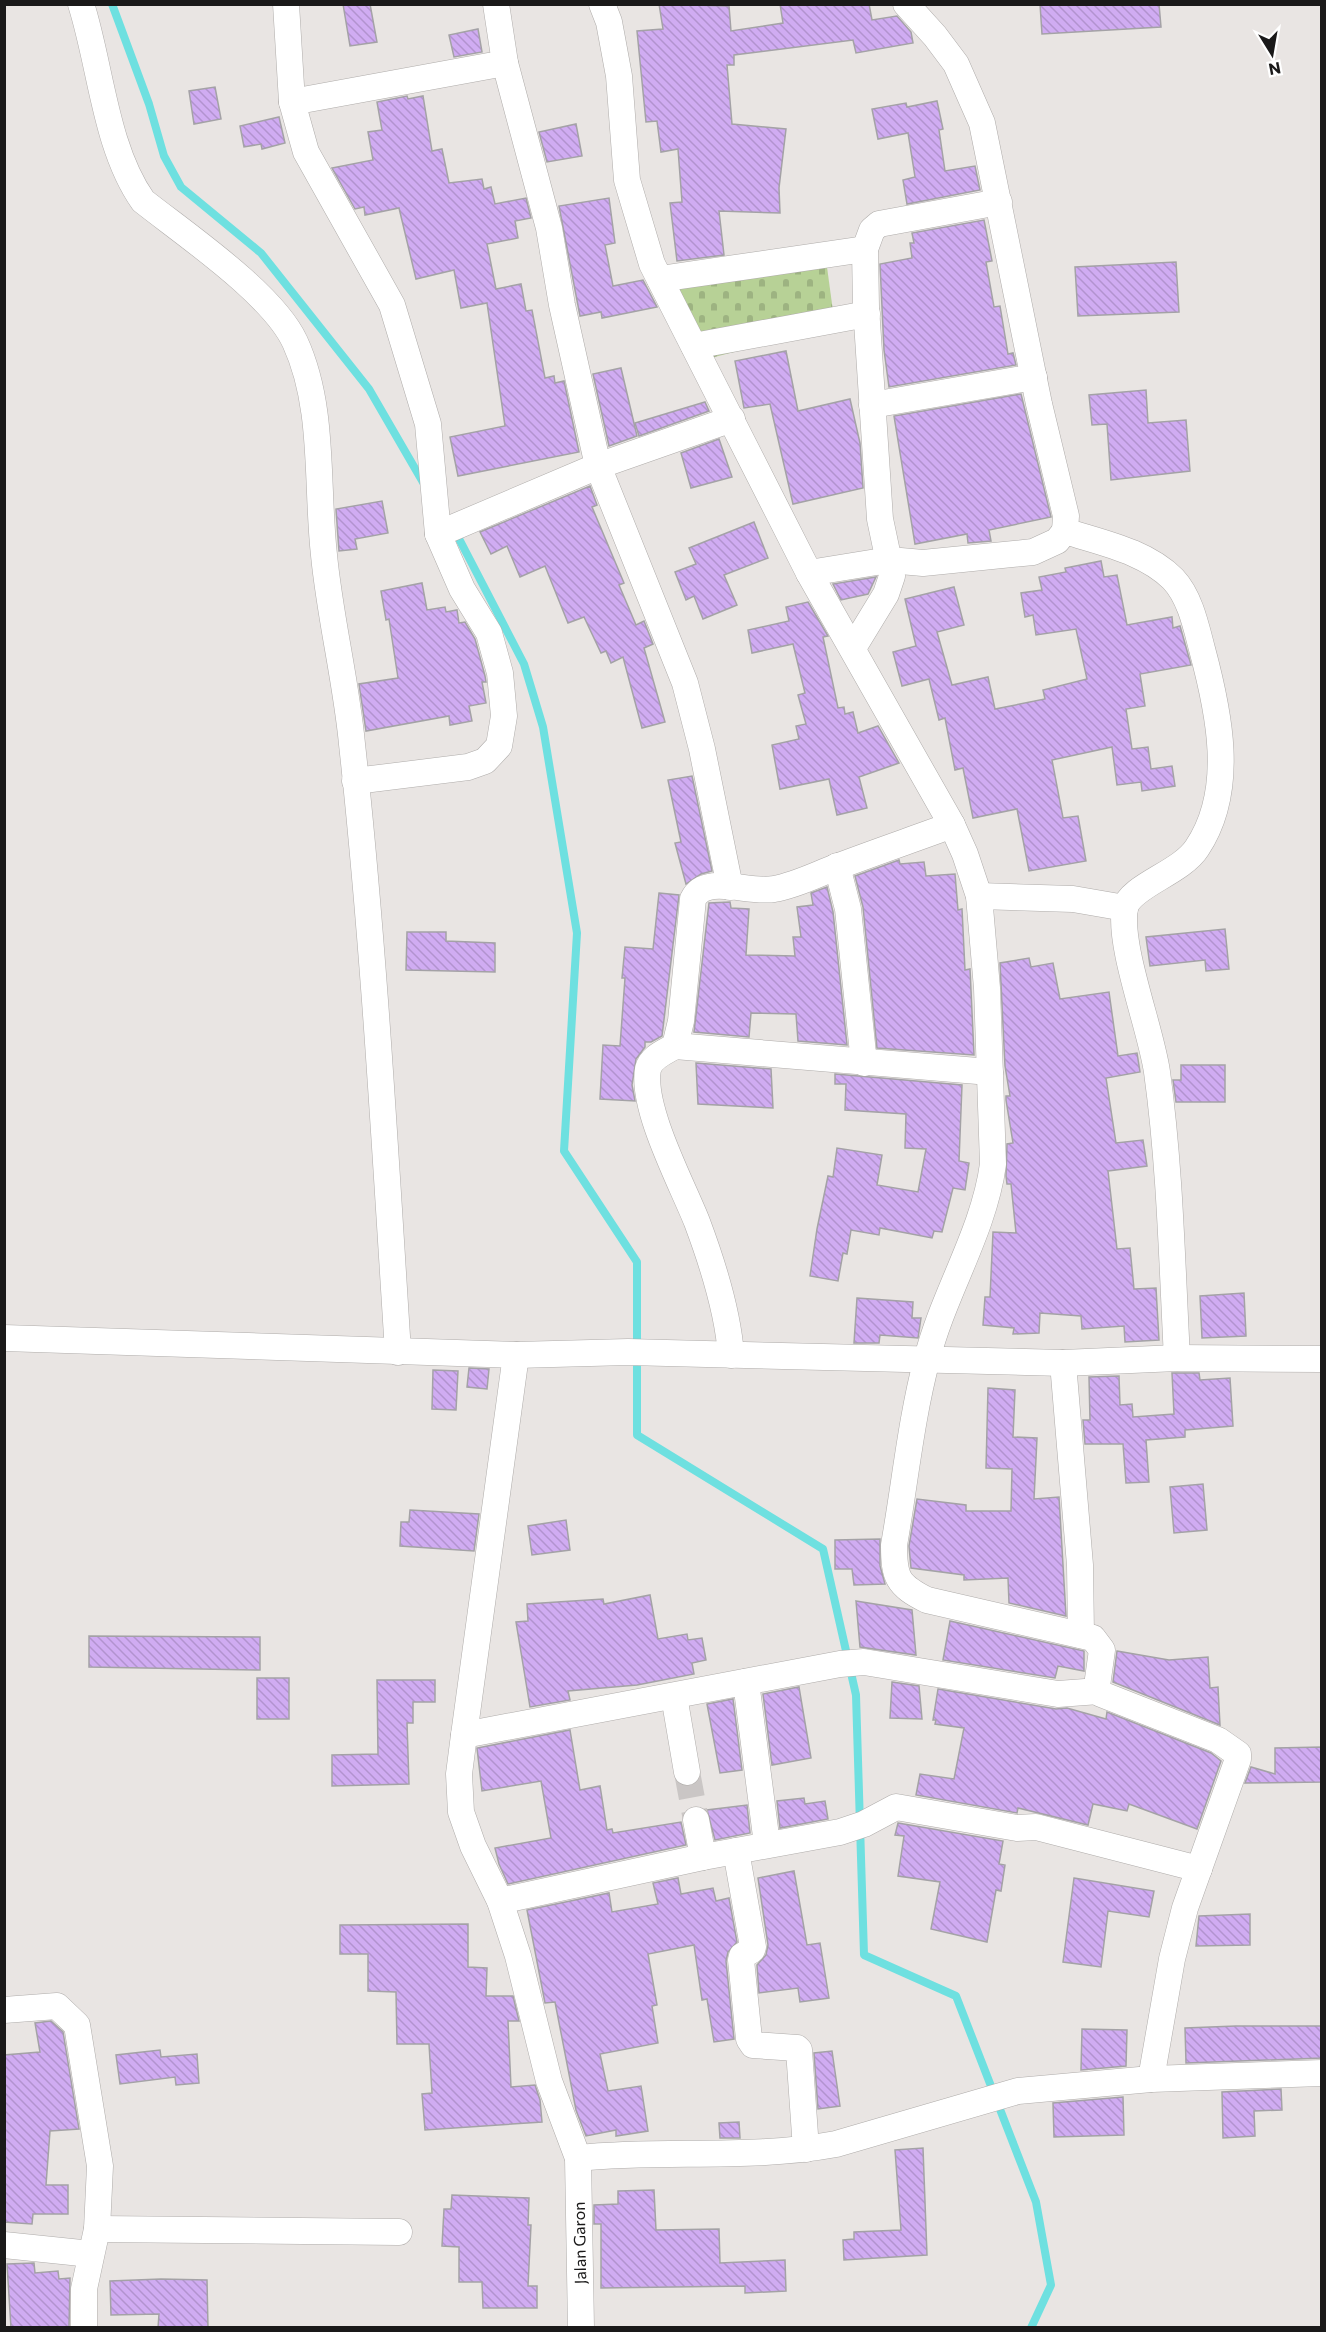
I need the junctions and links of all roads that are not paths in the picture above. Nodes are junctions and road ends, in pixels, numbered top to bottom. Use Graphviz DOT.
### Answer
graph roads {
  1 [pos="81,4"];
  2 [pos="286,4"];
  3 [pos="496,4"];
  4 [pos="602,4"];
  5 [pos="906,4"];
  6 [pos="505,63"];
  7 [pos="292,102"];
  8 [pos="999,202"];
  9 [pos="865,249"];
  10 [pos="660,279"];
  11 [pos="867,314"];
  12 [pos="694,346"];
  13 [pos="1034,377"];
  14 [pos="873,405"];
  15 [pos="732,419"];
  16 [pos="598,466"];
  17 [pos="1065,531"];
  18 [pos="438,534"];
  19 [pos="889,560"];
  20 [pos="809,573"];
  21 [pos="853,648"];
  22 [pos="355,781"];
  23 [pos="952,825"];
  24 [pos="837,866"];
  25 [pos="730,887"];
  26 [pos="979,896"];
  27 [pos="1125,908"];
  28 [pos="675,1046"];
  29 [pos="864,1063"];
  30 [pos="990,1072"];
  31 [pos="4,1338"];
  32 [pos="398,1352"];
  33 [pos="516,1355"];
  34 [pos="731,1355"];
  35 [pos="927,1358"];
  36 [pos="1177,1358"];
  37 [pos="1322,1359"];
  38 [pos="1063,1363"];
  39 [pos="1082,1635"];
  40 [pos="746,1682"];
  41 [pos="1099,1691"];
  42 [pos="674,1696"];
  43 [pos="464,1735"];
  44 [pos="687,1772"];
  45 [pos="696,1820"];
  46 [pos="767,1844"];
  47 [pos="736,1851"];
  48 [pos="703,1857"];
  49 [pos="1199,1869"];
  50 [pos="500,1901"];
  51 [pos="4,2010"];
  52 [pos="1322,2073"];
  53 [pos="1152,2079"];
  54 [pos="806,2150"];
  55 [pos="578,2158"];
  56 [pos="97,2229"];
  57 [pos="399,2232"];
  58 [pos="4,2245"];
  59 [pos="91,2254"];
  60 [pos="84,2328"];
  61 [pos="581,2328"];
  1 -- 22 [label="street"];
  2 -- 7 [label="street"];
  3 -- 6 [label="street"];
  4 -- 10 [label="street"];
  5 -- 8 [label="street"];
  6 -- 7 [label="street"];
  6 -- 16 [label="street"];
  7 -- 18 [label="street"];
  8 -- 9 [label="street"];
  8 -- 13 [label="street"];
  9 -- 10 [label="street"];
  9 -- 11 [label="street"];
  10 -- 12 [label="street"];
  11 -- 12 [label="street"];
  11 -- 14 [label="street"];
  12 -- 15 [label="street"];
  13 -- 14 [label="street"];
  13 -- 17 [label="street"];
  14 -- 19 [label="street"];
  15 -- 16 [label="street"];
  15 -- 20 [label="street"];
  16 -- 18 [label="street"];
  16 -- 25 [label="street"];
  17 -- 19 [label="street"];
  17 -- 27 [label="street"];
  18 -- 22 [label="street"];
  19 -- 20 [label="street"];
  19 -- 21 [label="street"];
  20 -- 21 [label="street"];
  21 -- 23 [label="street"];
  22 -- 32 [label="street"];
  23 -- 24 [label="street"];
  23 -- 26 [label="street"];
  24 -- 25 [label="street"];
  24 -- 29 [label="street"];
  25 -- 28 [label="street"];
  26 -- 27 [label="street"];
  26 -- 30 [label="street"];
  27 -- 36 [label="street"];
  28 -- 29 [label="street"];
  28 -- 34 [label="street"];
  29 -- 30 [label="street"];
  30 -- 35 [label="street"];
  31 -- 32 [label="street"];
  32 -- 33 [label="street"];
  33 -- 34 [label="street"];
  33 -- 43 [label="street, Jalan Garon"];
  34 -- 35 [label="street"];
  35 -- 38 [label="street"];
  35 -- 39 [label="street"];
  36 -- 37 [label="street"];
  36 -- 38 [label="street"];
  38 -- 39 [label="street"];
  39 -- 41 [label="street"];
  40 -- 41 [label="street"];
  40 -- 42 [label="street"];
  40 -- 46 [label="street"];
  41 -- 49 [label="street"];
  42 -- 43 [label="street"];
  42 -- 44 [label="street"];
  43 -- 50 [label="street, Jalan Garon"];
  45 -- 48 [label="street"];
  46 -- 47 [label="street"];
  46 -- 49 [label="street"];
  47 -- 48 [label="street"];
  47 -- 54 [label="street"];
  48 -- 50 [label="street"];
  49 -- 53 [label="street"];
  50 -- 55 [label="street, Jalan Garon"];
  51 -- 56 [label="street"];
  52 -- 53 [label="street"];
  53 -- 54 [label="street"];
  54 -- 55 [label="street"];
  55 -- 61 [label="street, Jalan Garon"];
  56 -- 57 [label="street"];
  56 -- 59 [label="street"];
  58 -- 59 [label="street"];
  59 -- 60 [label="street"];
}
